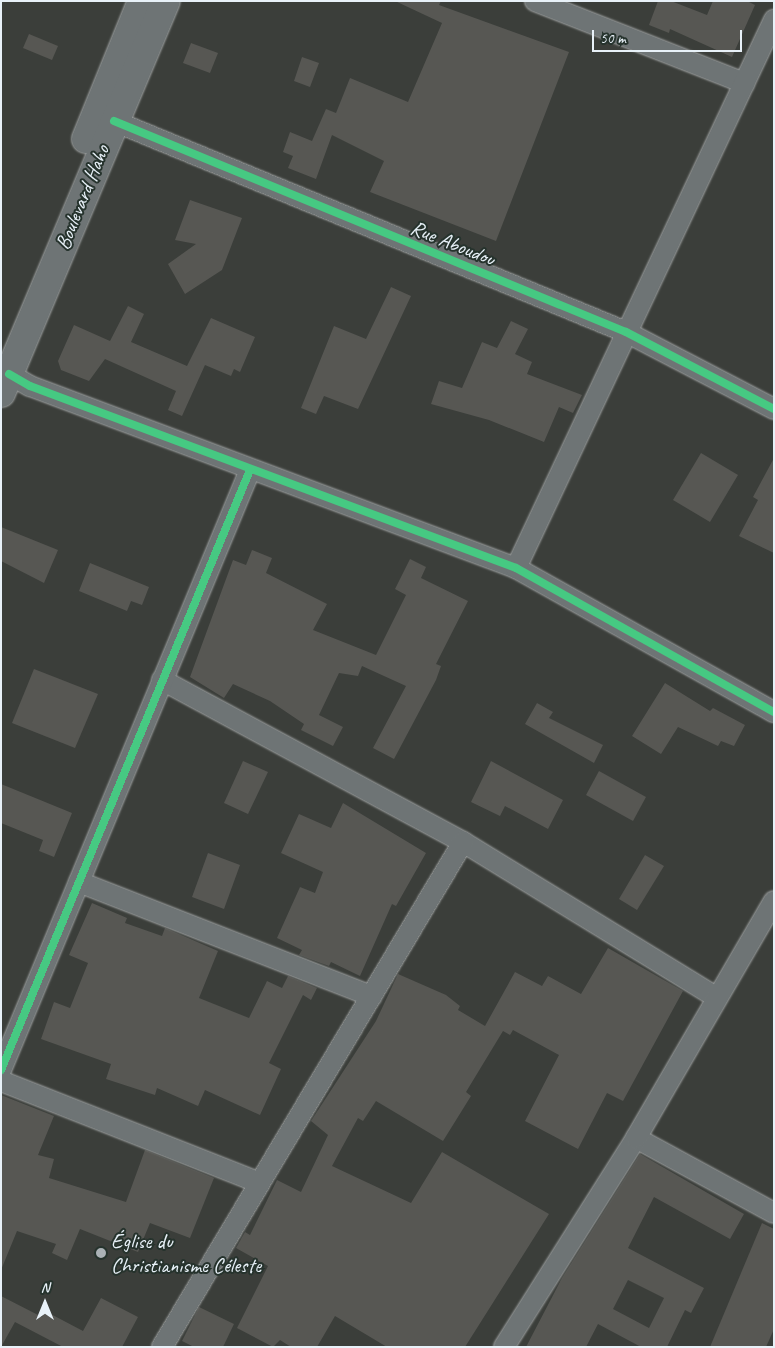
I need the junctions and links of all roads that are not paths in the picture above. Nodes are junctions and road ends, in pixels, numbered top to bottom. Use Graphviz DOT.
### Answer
graph roads {
  1 [pos="142,1"];
  2 [pos="166,1"];
  3 [pos="535,1"];
  4 [pos="774,20"];
  5 [pos="744,83"];
  6 [pos="114,121"];
  7 [pos="626,332"];
  8 [pos="1,344"];
  9 [pos="5,384"];
  10 [pos="774,409"];
  11 [pos="250,470"];
  12 [pos="516,568"];
  13 [pos="162,680"];
  14 [pos="774,712"];
  15 [pos="463,842"];
  16 [pos="79,882"];
  17 [pos="774,901"];
  18 [pos="372,996"];
  19 [pos="716,997"];
  20 [pos="1,1070"];
  21 [pos="1,1081"];
  22 [pos="636,1138"];
  23 [pos="260,1183"];
  24 [pos="774,1213"];
  25 [pos="162,1347"];
  26 [pos="504,1347"];
  1 -- 8 [label="main road, Boulevard Haho"];
  2 -- 6 [label="main road, Boulevard Haho"];
  3 -- 5 [label="street"];
  4 -- 5 [label="street"];
  5 -- 7 [label="street"];
  6 -- 7 [label="street, Rue Aboudou"];
  6 -- 9 [label="main road, Boulevard Haho"];
  7 -- 10 [label="street, Rue Aboudou"];
  7 -- 12 [label="street"];
  9 -- 11 [label="street"];
  11 -- 12 [label="street"];
  11 -- 13 [label="street"];
  12 -- 14 [label="street"];
  13 -- 15 [label="street"];
  13 -- 16 [label="street"];
  15 -- 18 [label="street"];
  15 -- 19 [label="street"];
  16 -- 18 [label="street"];
  16 -- 20 [label="street"];
  17 -- 19 [label="street"];
  18 -- 23 [label="street"];
  19 -- 22 [label="street"];
  21 -- 23 [label="street"];
  22 -- 24 [label="street"];
  22 -- 26 [label="street"];
  23 -- 25 [label="street"];
}
